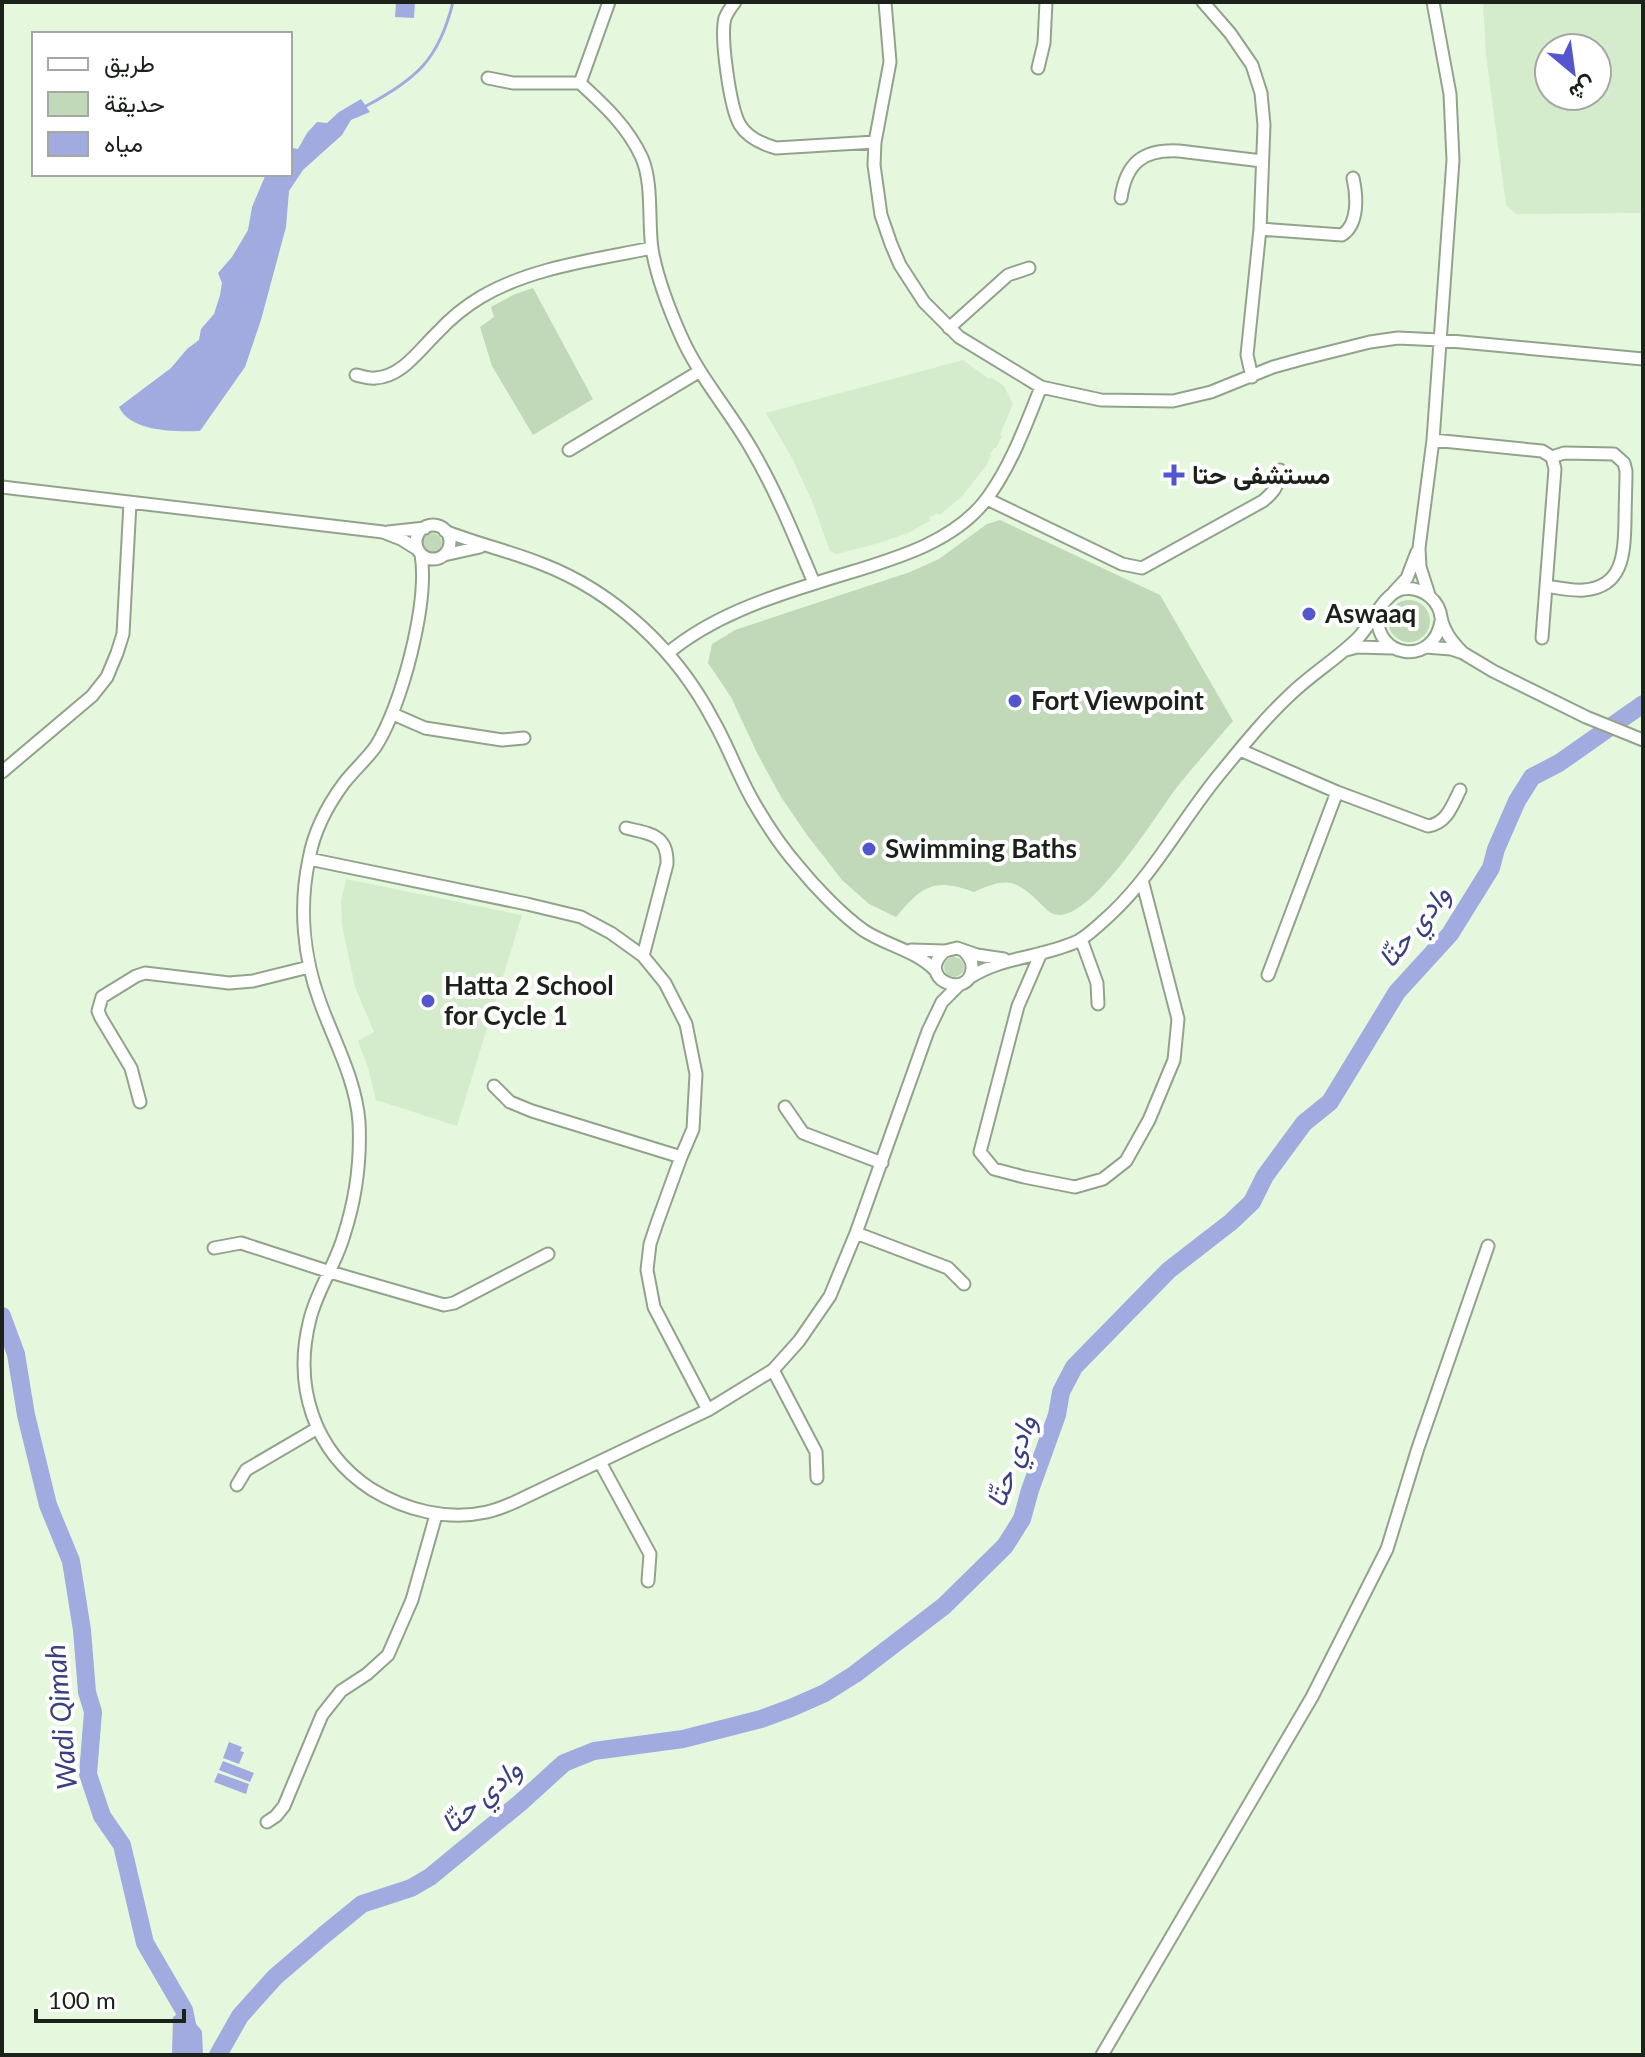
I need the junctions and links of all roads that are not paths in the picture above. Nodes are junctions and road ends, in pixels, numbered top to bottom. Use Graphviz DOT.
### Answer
graph roads {
  1 [pos="609,2"];
  2 [pos="735,2"];
  3 [pos="885,2"];
  4 [pos="1046,2"];
  5 [pos="1203,2"];
  6 [pos="1433,2"];
  7 [pos="1038,68"];
  8 [pos="488,78"];
  9 [pos="580,83"];
  10 [pos="875,142"];
  11 [pos="1262,161"];
  12 [pos="1353,178"];
  13 [pos="1121,198"];
  14 [pos="1260,229"];
  15 [pos="652,248"];
  16 [pos="1029,268"];
  17 [pos="949,328"];
  18 [pos="1440,340"];
  19 [pos="1643,359"];
  20 [pos="700,371"];
  21 [pos="356,375"];
  22 [pos="1252,377"];
  23 [pos="1041,387"];
  24 [pos="1433,440"];
  25 [pos="569,450"];
  26 [pos="1552,457"];
  27 [pos="1280,470"];
  28 [pos="2,487"];
  29 [pos="987,499"];
  30 [pos="130,503"];
  31 [pos="425,528"];
  32 [pos="445,531"];
  33 [pos="383,532"];
  34 [pos="488,546"];
  35 [pos="1419,548"];
  36 [pos="419,552"];
  37 [pos="442,556"];
  38 [pos="814,583"];
  39 [pos="1546,586"];
  40 [pos="423,589"];
  41 [pos="1394,592"];
  42 [pos="1429,595"];
  43 [pos="1378,613"];
  44 [pos="1441,620"];
  45 [pos="1542,638"];
  46 [pos="1426,647"];
  47 [pos="1393,648"];
  48 [pos="1345,650"];
  49 [pos="668,653"];
  50 [pos="1463,653"];
  51 [pos="393,714"];
  52 [pos="524,738"];
  53 [pos="1640,739"];
  54 [pos="1240,750"];
  55 [pos="2,772"];
  56 [pos="1460,790"];
  57 [pos="1337,792"];
  58 [pos="626,828"];
  59 [pos="309,859"];
  60 [pos="1142,880"];
  61 [pos="1081,939"];
  62 [pos="906,950"];
  63 [pos="945,951"];
  64 [pos="963,951"];
  65 [pos="1041,953"];
  66 [pos="643,956"];
  67 [pos="1008,960"];
  68 [pos="309,967"];
  69 [pos="937,974"];
  70 [pos="1268,975"];
  71 [pos="964,981"];
  72 [pos="942,1002"];
  73 [pos="1098,1004"];
  74 [pos="494,1086"];
  75 [pos="140,1102"];
  76 [pos="785,1107"];
  77 [pos="681,1157"];
  78 [pos="882,1163"];
  79 [pos="856,1233"];
  80 [pos="1488,1246"];
  81 [pos="214,1248"];
  82 [pos="548,1254"];
  83 [pos="330,1272"];
  84 [pos="964,1284"];
  85 [pos="773,1370"];
  86 [pos="708,1410"];
  87 [pos="316,1429"];
  88 [pos="600,1462"];
  89 [pos="817,1478"];
  90 [pos="237,1485"];
  91 [pos="436,1515"];
  92 [pos="648,1581"];
  93 [pos="267,1822"];
  94 [pos="1102,2055"];
  1 -- 9 [label="street"];
  2 -- 10 [label="street"];
  3 -- 10 [label="street"];
  4 -- 7 [label="street"];
  5 -- 11 [label="street"];
  6 -- 18 [label="street"];
  8 -- 9 [label="street"];
  9 -- 15 [label="street"];
  10 -- 17 [label="street"];
  11 -- 13 [label="street"];
  11 -- 14 [label="street"];
  12 -- 14 [label="street"];
  14 -- 22 [label="street"];
  15 -- 20 [label="street"];
  15 -- 21 [label="street"];
  16 -- 17 [label="street"];
  17 -- 23 [label="street"];
  18 -- 19 [label="street"];
  18 -- 22 [label="street"];
  18 -- 24 [label="street"];
  20 -- 25 [label="street"];
  20 -- 38 [label="street"];
  22 -- 23 [label="street"];
  23 -- 29 [label="street"];
  24 -- 26 [label="street"];
  24 -- 35 [label="street"];
  26 -- 39 [label="street"];
  26 -- 39 [label="street"];
  27 -- 29 [label="street"];
  28 -- 30 [label="street"];
  29 -- 38 [label="street"];
  30 -- 33 [label="street"];
  30 -- 55 [label="street"];
  31 -- 32 [label="street"];
  31 -- 33 [label="street"];
  31 -- 36 [label="street"];
  32 -- 34 [label="street"];
  32 -- 37 [label="street"];
  33 -- 36 [label="street"];
  34 -- 37 [label="street"];
  34 -- 49 [label="street"];
  35 -- 41 [label="street"];
  35 -- 42 [label="street"];
  36 -- 37 [label="street"];
  36 -- 40 [label="street"];
  37 -- 40 [label="street"];
  38 -- 49 [label="street"];
  39 -- 45 [label="street"];
  40 -- 51 [label="street"];
  41 -- 42 [label="street"];
  41 -- 43 [label="street"];
  42 -- 44 [label="street"];
  43 -- 47 [label="street"];
  43 -- 48 [label="street"];
  44 -- 46 [label="street"];
  44 -- 50 [label="street"];
  46 -- 47 [label="street"];
  46 -- 50 [label="street"];
  47 -- 48 [label="street"];
  48 -- 54 [label="street"];
  49 -- 62 [label="street"];
  50 -- 53 [label="street"];
  51 -- 52 [label="street"];
  51 -- 59 [label="street"];
  54 -- 57 [label="street"];
  54 -- 60 [label="street"];
  56 -- 57 [label="street"];
  57 -- 70 [label="street"];
  58 -- 66 [label="street"];
  59 -- 66 [label="street"];
  59 -- 68 [label="street"];
  60 -- 61 [label="street"];
  60 -- 65 [label="street"];
  61 -- 65 [label="street"];
  61 -- 73 [label="street"];
  62 -- 63 [label="street"];
  62 -- 69 [label="street"];
  63 -- 64 [label="street"];
  63 -- 69 [label="street"];
  64 -- 67 [label="street"];
  64 -- 71 [label="street"];
  65 -- 67 [label="street"];
  66 -- 77 [label="street"];
  67 -- 71 [label="street"];
  68 -- 75 [label="street"];
  68 -- 83 [label="street"];
  69 -- 71 [label="street"];
  69 -- 72 [label="street"];
  71 -- 72 [label="street"];
  72 -- 78 [label="street"];
  74 -- 77 [label="street"];
  76 -- 78 [label="street"];
  77 -- 86 [label="street"];
  78 -- 79 [label="street"];
  79 -- 84 [label="street"];
  79 -- 85 [label="street"];
  80 -- 94 [label="street"];
  81 -- 83 [label="street"];
  82 -- 83 [label="street"];
  83 -- 87 [label="street"];
  85 -- 86 [label="street"];
  85 -- 89 [label="street"];
  86 -- 88 [label="street"];
  87 -- 90 [label="street"];
  87 -- 91 [label="street"];
  88 -- 91 [label="street"];
  88 -- 92 [label="street"];
  91 -- 93 [label="street"];
}
